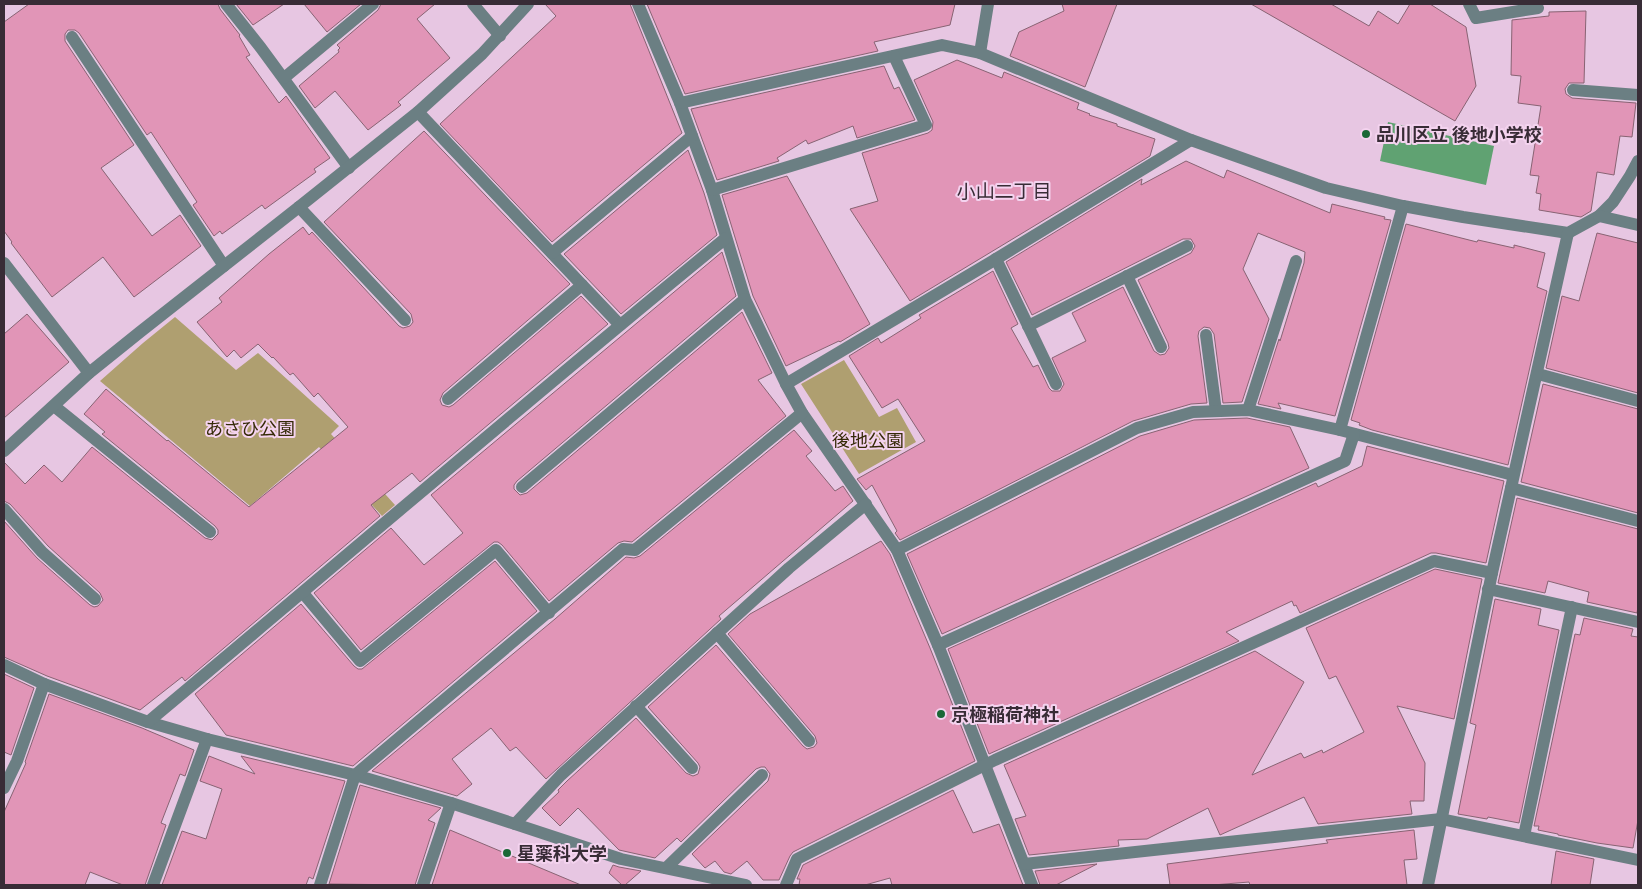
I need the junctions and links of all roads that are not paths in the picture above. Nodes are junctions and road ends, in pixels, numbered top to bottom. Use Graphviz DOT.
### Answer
graph roads {
  1 [pos="226,4"];
  2 [pos="373,4"];
  3 [pos="473,4"];
  4 [pos="528,4"];
  5 [pos="638,4"];
  6 [pos="988,4"];
  7 [pos="1470,4"];
  8 [pos="1538,8"];
  9 [pos="500,36"];
  10 [pos="72,38"];
  11 [pos="980,53"];
  12 [pos="894,56"];
  13 [pos="284,78"];
  14 [pos="1574,90"];
  15 [pos="1638,95"];
  16 [pos="680,102"];
  17 [pos="418,112"];
  18 [pos="692,136"];
  19 [pos="1191,140"];
  20 [pos="1638,160"];
  21 [pos="349,168"];
  22 [pos="712,190"];
  23 [pos="1403,206"];
  24 [pos="299,208"];
  25 [pos="1599,216"];
  26 [pos="1638,225"];
  27 [pos="1568,233"];
  28 [pos="726,238"];
  29 [pos="1187,246"];
  30 [pos="552,253"];
  31 [pos="996,260"];
  32 [pos="1296,261"];
  33 [pos="4,263"];
  34 [pos="224,266"];
  35 [pos="1127,276"];
  36 [pos="582,285"];
  37 [pos="745,299"];
  38 [pos="405,320"];
  39 [pos="620,324"];
  40 [pos="1028,326"];
  41 [pos="1206,335"];
  42 [pos="1161,348"];
  43 [pos="89,373"];
  44 [pos="1538,374"];
  45 [pos="786,384"];
  46 [pos="1056,384"];
  47 [pos="448,398"];
  48 [pos="1638,401"];
  49 [pos="54,406"];
  50 [pos="1248,410"];
  51 [pos="1216,411"];
  52 [pos="802,414"];
  53 [pos="1340,430"];
  54 [pos="1354,434"];
  55 [pos="4,451"];
  56 [pos="1512,482"];
  57 [pos="522,487"];
  58 [pos="866,504"];
  59 [pos="4,509"];
  60 [pos="1638,521"];
  61 [pos="210,532"];
  62 [pos="897,550"];
  63 [pos="1492,574"];
  64 [pos="1488,589"];
  65 [pos="303,593"];
  66 [pos="95,599"];
  67 [pos="1572,607"];
  68 [pos="548,613"];
  69 [pos="1638,622"];
  70 [pos="717,633"];
  71 [pos="938,645"];
  72 [pos="4,665"];
  73 [pos="44,684"];
  74 [pos="636,706"];
  75 [pos="148,722"];
  76 [pos="207,739"];
  77 [pos="809,741"];
  78 [pos="986,765"];
  79 [pos="692,768"];
  80 [pos="762,775"];
  81 [pos="355,776"];
  82 [pos="4,788"];
  83 [pos="451,803"];
  84 [pos="1441,819"];
  85 [pos="516,824"];
  86 [pos="1524,836"];
  87 [pos="1638,860"];
  88 [pos="1024,864"];
  89 [pos="666,868"];
  90 [pos="153,885"];
  91 [pos="320,885"];
  92 [pos="423,885"];
  93 [pos="746,885"];
  94 [pos="786,885"];
  95 [pos="1032,885"];
  96 [pos="1428,885"];
  1 -- 13 [label="street"];
  2 -- 13 [label="street"];
  3 -- 9 [label="street"];
  4 -- 9 [label="street"];
  5 -- 16 [label="street"];
  6 -- 11 [label="street"];
  7 -- 8 [label="street"];
  9 -- 17 [label="street"];
  10 -- 34 [label="street"];
  11 -- 12 [label="street"];
  11 -- 19 [label="street"];
  12 -- 16 [label="street"];
  12 -- 22 [label="street"];
  13 -- 21 [label="street"];
  14 -- 15 [label="street"];
  16 -- 18 [label="street"];
  17 -- 21 [label="street"];
  17 -- 30 [label="street"];
  18 -- 22 [label="street"];
  18 -- 30 [label="street"];
  19 -- 23 [label="street"];
  19 -- 31 [label="street"];
  20 -- 25 [label="street"];
  21 -- 24 [label="street"];
  22 -- 28 [label="street"];
  23 -- 27 [label="street"];
  23 -- 53 [label="street"];
  24 -- 34 [label="street"];
  24 -- 38 [label="street"];
  25 -- 26 [label="street"];
  25 -- 27 [label="street"];
  27 -- 44 [label="street"];
  28 -- 37 [label="street"];
  28 -- 39 [label="street"];
  29 -- 35 [label="street"];
  30 -- 36 [label="street"];
  31 -- 40 [label="street"];
  31 -- 45 [label="street"];
  32 -- 50 [label="street"];
  33 -- 43 [label="street"];
  34 -- 43 [label="street"];
  35 -- 40 [label="street"];
  35 -- 42 [label="street"];
  36 -- 39 [label="street"];
  36 -- 47 [label="street"];
  37 -- 45 [label="street"];
  37 -- 57 [label="street"];
  39 -- 65 [label="street"];
  40 -- 46 [label="street"];
  41 -- 51 [label="street"];
  43 -- 49 [label="street"];
  44 -- 48 [label="street"];
  44 -- 56 [label="street"];
  45 -- 52 [label="street"];
  49 -- 55 [label="street"];
  49 -- 61 [label="street"];
  50 -- 51 [label="street"];
  50 -- 53 [label="street"];
  51 -- 62 [label="street"];
  52 -- 58 [label="street"];
  52 -- 68 [label="street"];
  53 -- 54 [label="street"];
  54 -- 56 [label="street"];
  54 -- 71 [label="street"];
  56 -- 60 [label="street"];
  56 -- 63 [label="street"];
  58 -- 62 [label="street"];
  58 -- 70 [label="street"];
  59 -- 66 [label="street"];
  62 -- 71 [label="street"];
  63 -- 64 [label="street"];
  63 -- 78 [label="street"];
  64 -- 67 [label="street"];
  64 -- 84 [label="street"];
  65 -- 68 [label="street"];
  65 -- 75 [label="street"];
  67 -- 69 [label="street"];
  67 -- 86 [label="street"];
  68 -- 81 [label="street"];
  70 -- 74 [label="street"];
  70 -- 77 [label="street"];
  71 -- 78 [label="street"];
  72 -- 73 [label="street"];
  73 -- 75 [label="street"];
  73 -- 82 [label="street"];
  74 -- 79 [label="street"];
  74 -- 85 [label="street"];
  75 -- 76 [label="street"];
  76 -- 81 [label="street"];
  76 -- 90 [label="street"];
  78 -- 88 [label="street"];
  78 -- 94 [label="street"];
  80 -- 89 [label="street"];
  81 -- 83 [label="street"];
  81 -- 91 [label="street"];
  83 -- 85 [label="street"];
  83 -- 92 [label="street"];
  84 -- 86 [label="street"];
  84 -- 88 [label="street"];
  84 -- 96 [label="street"];
  85 -- 89 [label="street"];
  86 -- 87 [label="street"];
  88 -- 95 [label="street"];
  89 -- 93 [label="street"];
}
